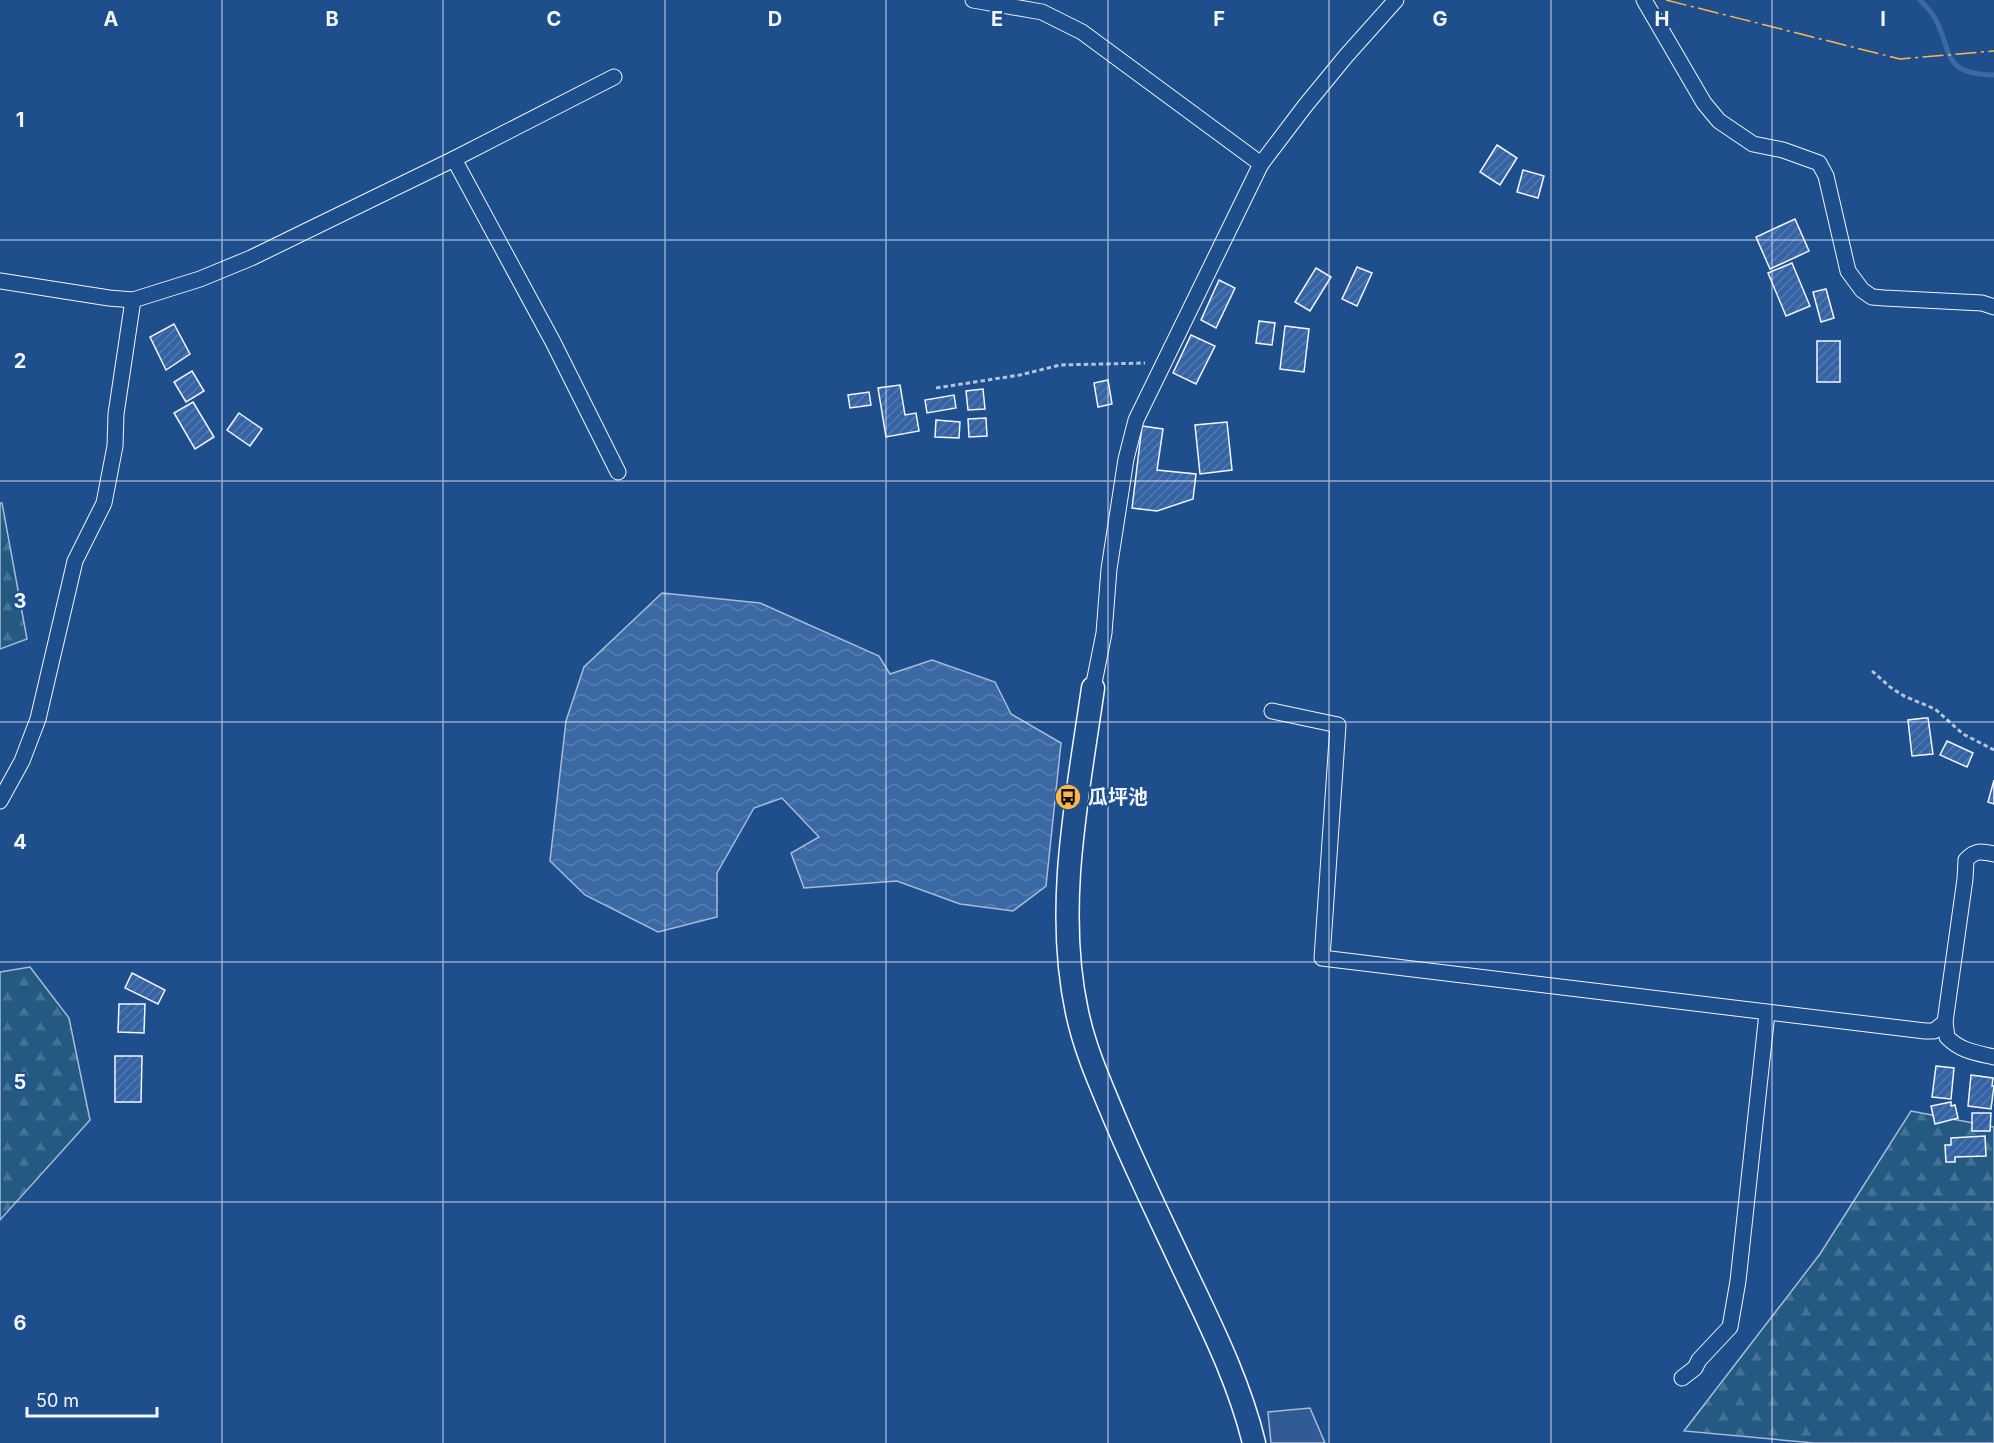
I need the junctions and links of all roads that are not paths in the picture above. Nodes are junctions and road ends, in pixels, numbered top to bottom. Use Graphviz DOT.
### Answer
graph roads {
  1 [pos="973,0"];
  2 [pos="1396,0"];
  3 [pos="1644,0"];
  4 [pos="614,77"];
  5 [pos="454,159"];
  6 [pos="1261,164"];
  7 [pos="0,281"];
  8 [pos="133,300"];
  9 [pos="1994,307"];
  10 [pos="618,472"];
  11 [pos="1094,688"];
  12 [pos="1272,711"];
  13 [pos="0,801"];
  14 [pos="1994,854"];
  15 [pos="1767,1013"];
  16 [pos="1945,1022"];
  17 [pos="1994,1057"];
  18 [pos="1682,1378"];
  19 [pos="1254,1443"];
  1 -- 6 [label="street"];
  2 -- 6 [label="street"];
  3 -- 9 [label="street"];
  4 -- 5 [label="street"];
  5 -- 8 [label="street"];
  5 -- 10 [label="street"];
  6 -- 11 [label="street"];
  7 -- 8 [label="street"];
  8 -- 13 [label="street"];
  11 -- 19 [label="street"];
  12 -- 15 [label="street"];
  14 -- 16 [label="street"];
  15 -- 16 [label="street"];
  15 -- 18 [label="street"];
  16 -- 17 [label="street"];
}
